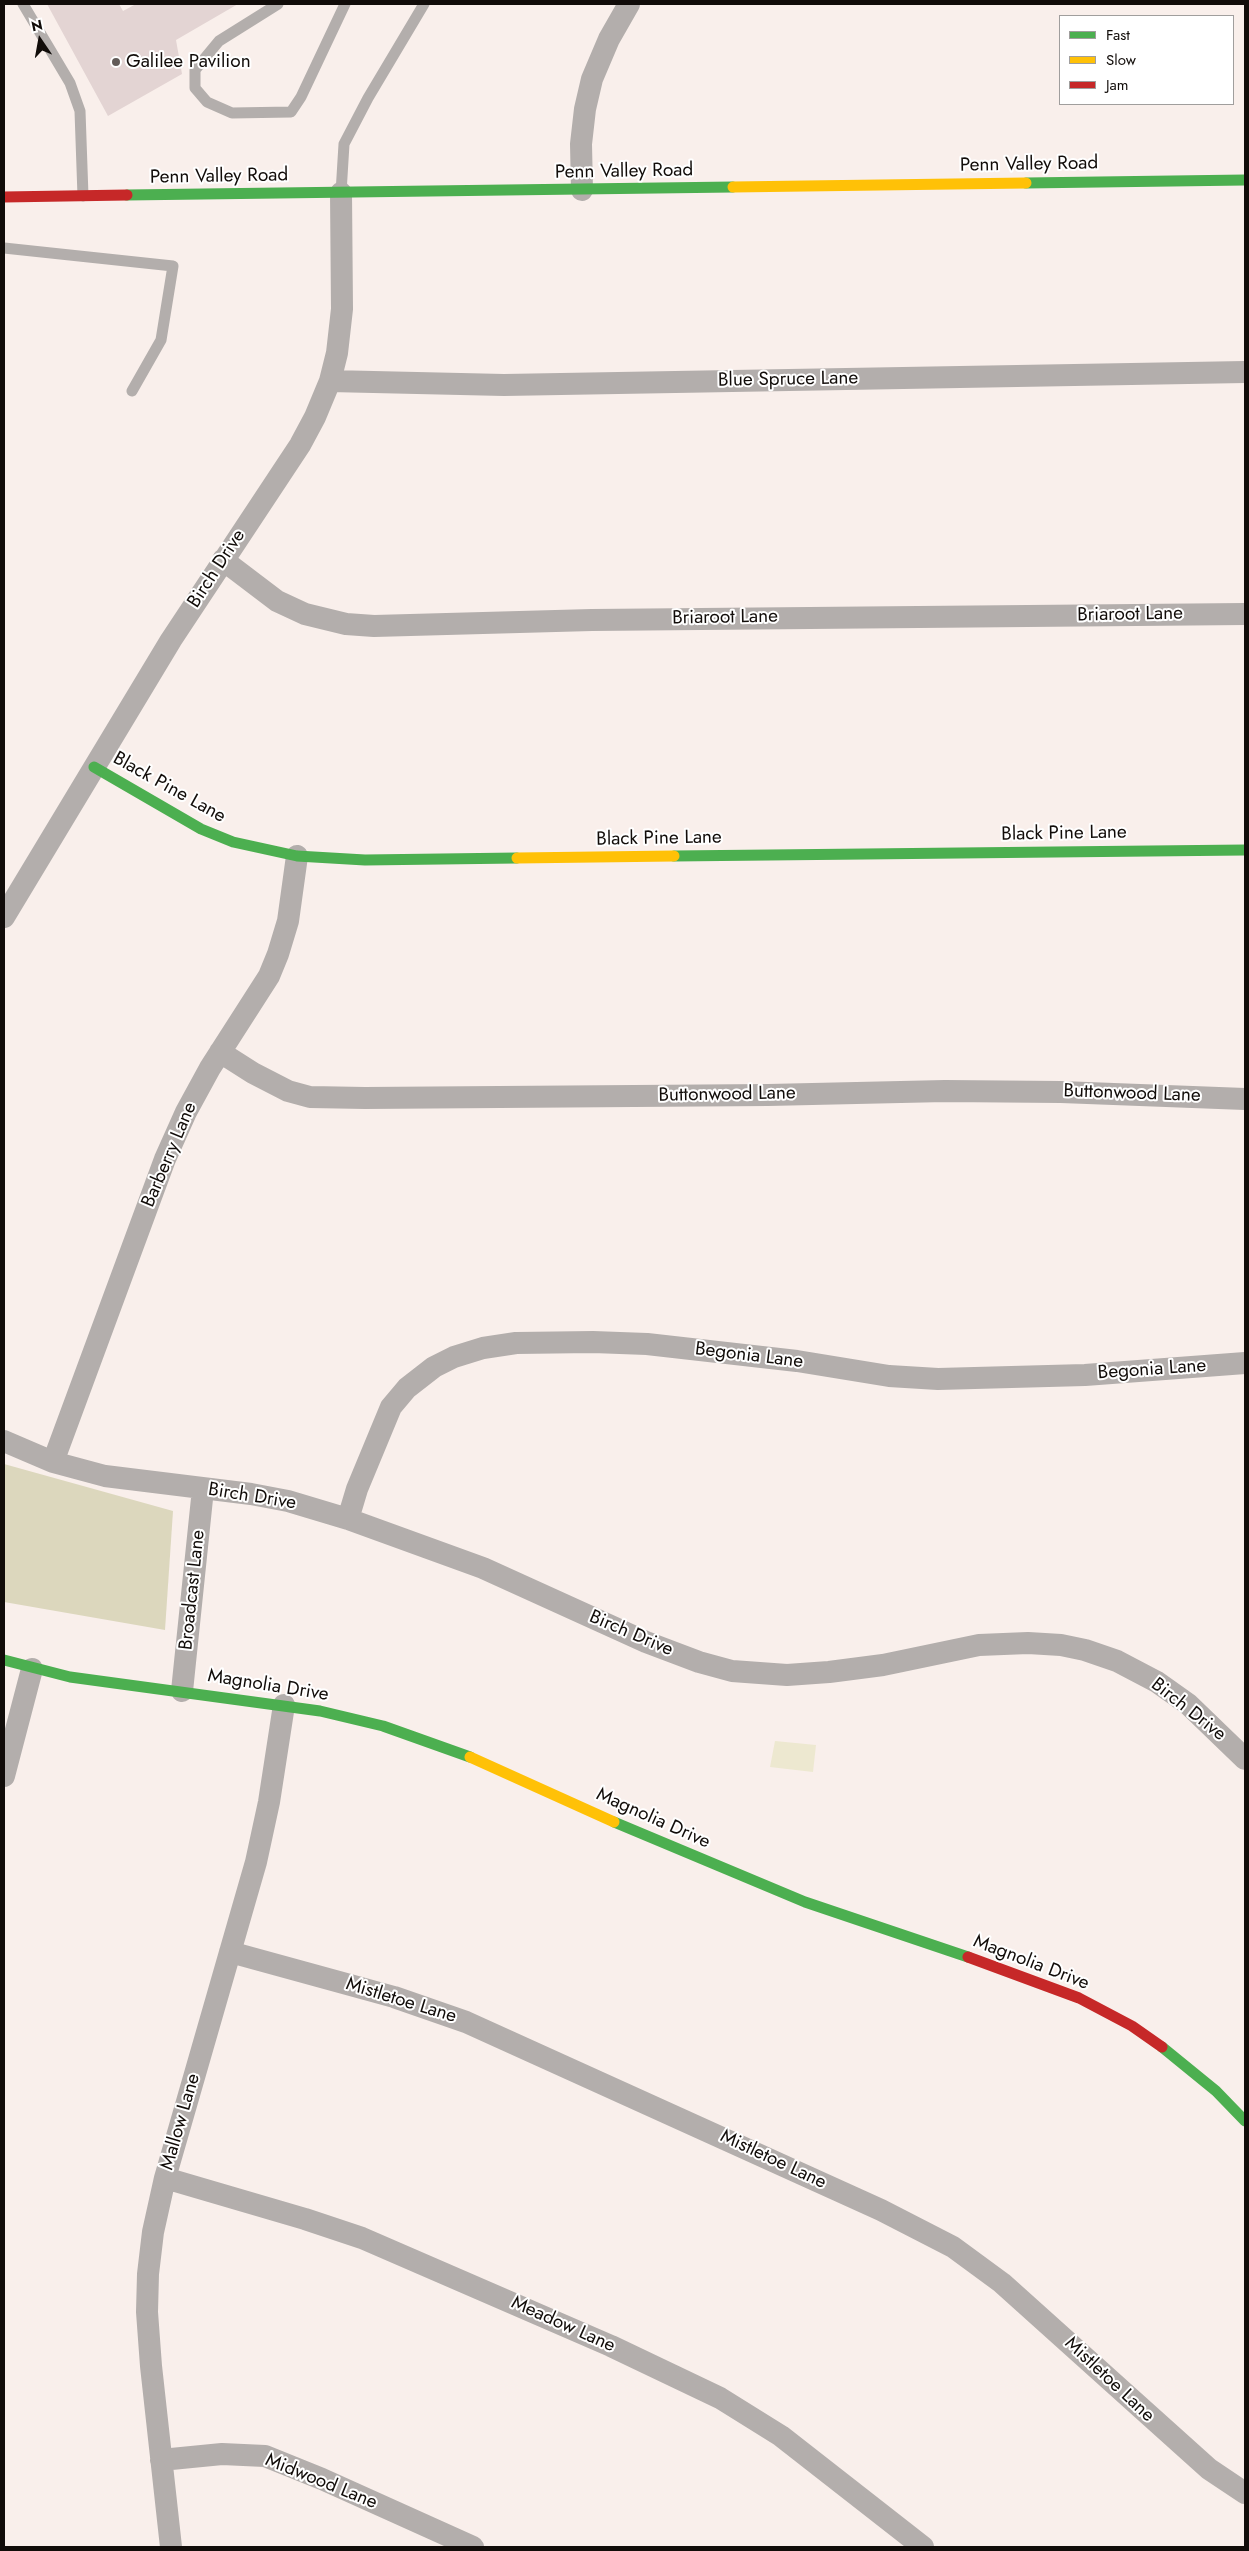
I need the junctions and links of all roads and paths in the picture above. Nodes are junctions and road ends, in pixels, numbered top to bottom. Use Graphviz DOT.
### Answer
graph roads {
  1 [pos="23,4"];
  2 [pos="278,4"];
  3 [pos="345,4"];
  4 [pos="424,4"];
  5 [pos="629,4"];
  6 [pos="1245,180"];
  7 [pos="582,190"];
  8 [pos="341,194"];
  9 [pos="83,196"];
  10 [pos="4,197"];
  11 [pos="4,248"];
  12 [pos="1245,372"];
  13 [pos="330,381"];
  14 [pos="132,390"];
  15 [pos="223,560"];
  16 [pos="1245,614"];
  17 [pos="94,766"];
  18 [pos="1245,850"];
  19 [pos="297,856"];
  20 [pos="4,917"];
  21 [pos="220,1052"];
  22 [pos="1245,1099"];
  23 [pos="1245,1364"];
  24 [pos="4,1441"];
  25 [pos="53,1462"];
  26 [pos="203,1489"];
  27 [pos="348,1519"];
  28 [pos="4,1660"];
  29 [pos="32,1669"];
  30 [pos="182,1691"];
  31 [pos="284,1705"];
  32 [pos="1245,1759"];
  33 [pos="4,1776"];
  34 [pos="230,1952"];
  35 [pos="1245,2121"];
  36 [pos="165,2178"];
  37 [pos="161,2460"];
  38 [pos="1245,2493"];
  39 [pos="171,2547"];
  40 [pos="473,2547"];
  41 [pos="923,2547"];
  1 -- 9 [label="lane"];
  2 -- 3 [label="lane"];
  4 -- 8 [label="lane"];
  5 -- 7 [label="street"];
  6 -- 7 [label="street, Penn Valley Road"];
  7 -- 8 [label="street, Penn Valley Road"];
  8 -- 9 [label="street, Penn Valley Road"];
  8 -- 13 [label="street, Birch Drive"];
  9 -- 10 [label="street, Penn Valley Road"];
  11 -- 14 [label="lane"];
  12 -- 13 [label="street, Blue Spruce Lane"];
  13 -- 15 [label="street, Birch Drive"];
  15 -- 16 [label="street, Briaroot Lane"];
  15 -- 17 [label="street, Birch Drive"];
  17 -- 19 [label="street, Black Pine Lane"];
  17 -- 20 [label="street, Birch Drive"];
  18 -- 19 [label="street, Black Pine Lane"];
  19 -- 21 [label="street, Barberry Lane"];
  21 -- 22 [label="street, Buttonwood Lane"];
  21 -- 25 [label="street, Barberry Lane"];
  23 -- 27 [label="street, Begonia Lane"];
  24 -- 25 [label="street, Birch Drive"];
  25 -- 26 [label="street, Birch Drive"];
  26 -- 27 [label="street, Birch Drive"];
  26 -- 30 [label="street, Broadcast Lane"];
  27 -- 32 [label="street, Birch Drive"];
  28 -- 29 [label="street, Magnolia Drive"];
  29 -- 30 [label="street, Magnolia Drive"];
  29 -- 33 [label="street"];
  30 -- 31 [label="street, Magnolia Drive"];
  31 -- 34 [label="street, Mallow Lane"];
  31 -- 35 [label="street, Magnolia Drive"];
  34 -- 36 [label="street, Mallow Lane"];
  34 -- 38 [label="street, Mistletoe Lane"];
  36 -- 37 [label="street, Mallow Lane"];
  36 -- 41 [label="street, Meadow Lane"];
  37 -- 39 [label="street, Mallow Lane"];
  37 -- 40 [label="street, Midwood Lane"];
}
